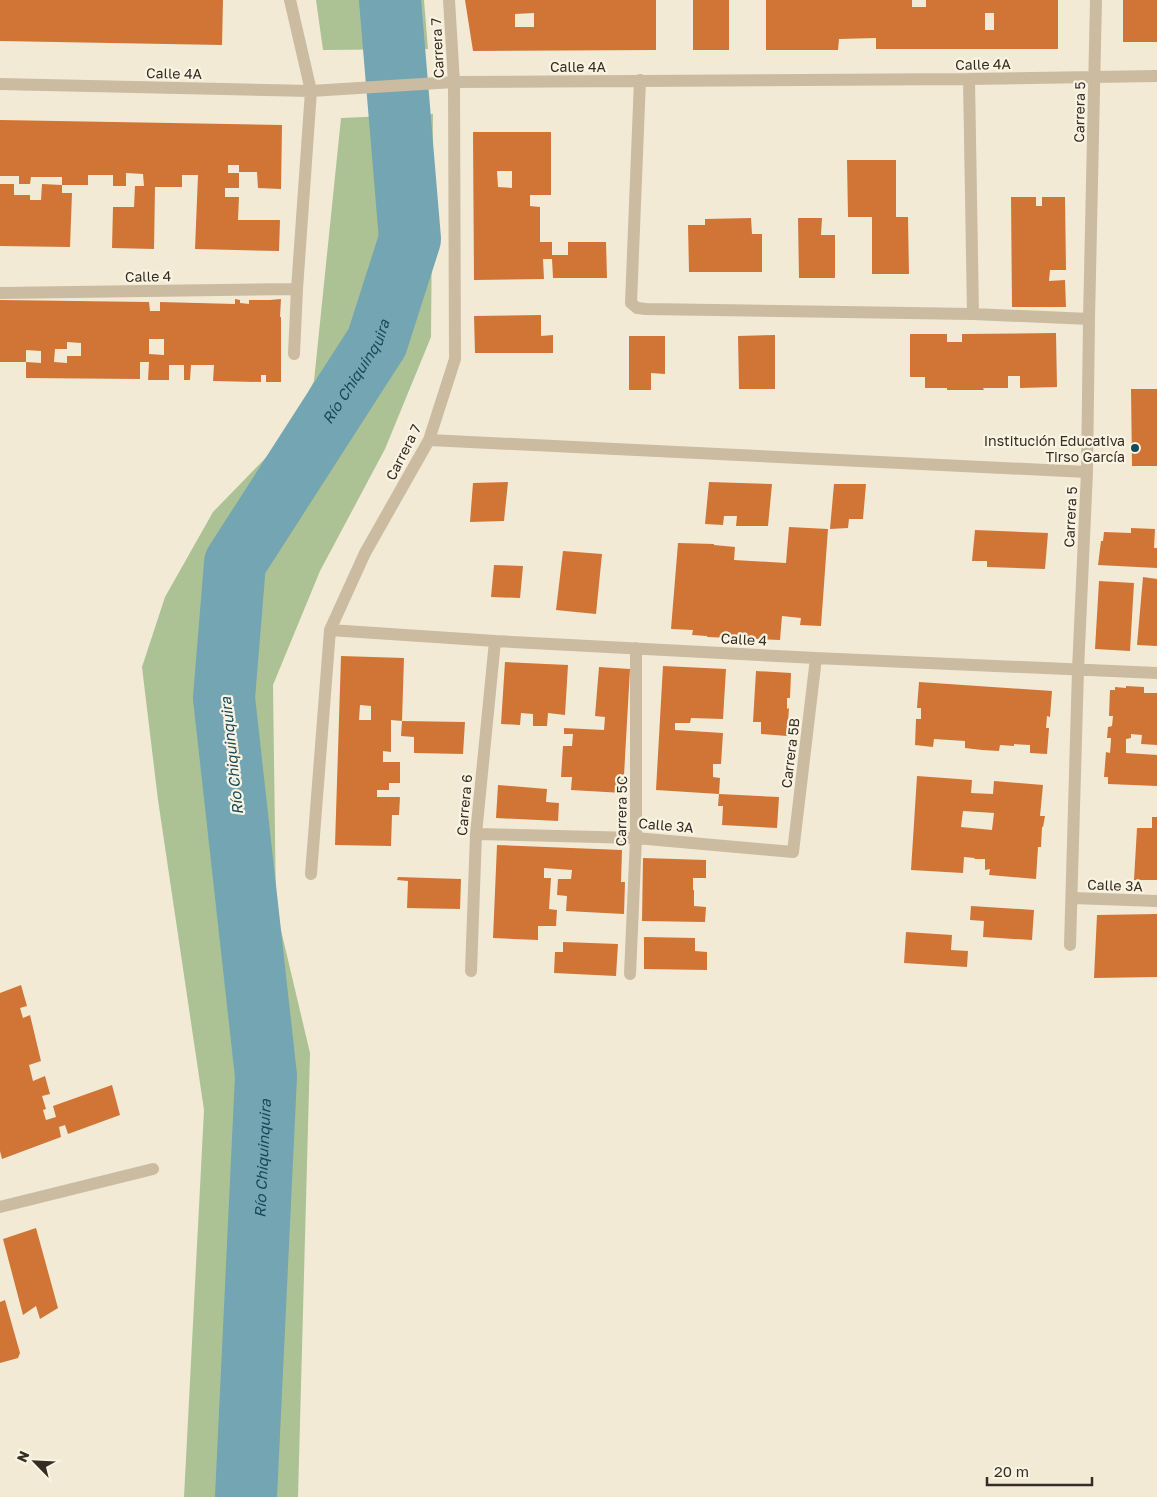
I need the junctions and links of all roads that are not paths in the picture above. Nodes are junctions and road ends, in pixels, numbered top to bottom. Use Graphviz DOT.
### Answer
graph roads {
  1 [pos="290,0"];
  2 [pos="449,0"];
  3 [pos="1096,0"];
  4 [pos="1095,76"];
  5 [pos="1157,76"];
  6 [pos="969,79"];
  7 [pos="640,80"];
  8 [pos="454,82"];
  9 [pos="0,84"];
  10 [pos="311,91"];
  11 [pos="297,289"];
  12 [pos="0,293"];
  13 [pos="973,314"];
  14 [pos="1089,319"];
  15 [pos="294,354"];
  16 [pos="429,440"];
  17 [pos="1087,472"];
  18 [pos="330,630"];
  19 [pos="495,642"];
  20 [pos="636,648"];
  21 [pos="816,658"];
  22 [pos="1078,670"];
  23 [pos="1157,673"];
  24 [pos="476,834"];
  25 [pos="636,838"];
  26 [pos="793,852"];
  27 [pos="311,874"];
  28 [pos="1072,898"];
  29 [pos="1157,901"];
  30 [pos="1070,945"];
  31 [pos="470,971"];
  32 [pos="630,974"];
  33 [pos="153,1169"];
  34 [pos="0,1207"];
  1 -- 10 [label="street"];
  2 -- 8 [label="street, Carrera 7"];
  3 -- 4 [label="street, Carrera 5"];
  4 -- 5 [label="street, Calle 4A"];
  4 -- 6 [label="street, Calle 4A"];
  4 -- 14 [label="street, Carrera 5"];
  6 -- 7 [label="street, Calle 4A"];
  6 -- 13 [label="street"];
  7 -- 8 [label="street, Calle 4A"];
  7 -- 13 [label="street"];
  8 -- 10 [label="street, Calle 4A"];
  8 -- 16 [label="street, Carrera 7"];
  9 -- 10 [label="street, Calle 4A"];
  10 -- 11 [label="street"];
  11 -- 12 [label="street, Calle 4"];
  11 -- 15 [label="street"];
  13 -- 14 [label="street"];
  14 -- 17 [label="street, Carrera 5"];
  16 -- 17 [label="street"];
  16 -- 18 [label="street, Carrera 7"];
  17 -- 22 [label="street, Carrera 5"];
  18 -- 19 [label="street, Calle 4"];
  18 -- 27 [label="street, Carrera 7"];
  19 -- 20 [label="street, Calle 4"];
  19 -- 24 [label="street, Carrera 6"];
  20 -- 21 [label="street, Calle 4"];
  20 -- 25 [label="street, Carrera 5C"];
  21 -- 22 [label="street, Calle 4"];
  21 -- 26 [label="street, Carrera 5B"];
  22 -- 23 [label="street, Calle 4"];
  22 -- 28 [label="street, Carrera 5"];
  24 -- 25 [label="street, Calle 3A"];
  24 -- 31 [label="street, Carrera 6"];
  25 -- 26 [label="street, Calle 3A"];
  25 -- 32 [label="street, Carrera 5C"];
  28 -- 29 [label="street, Calle 3A"];
  28 -- 30 [label="street, Carrera 5"];
  33 -- 34 [label="street"];
}
